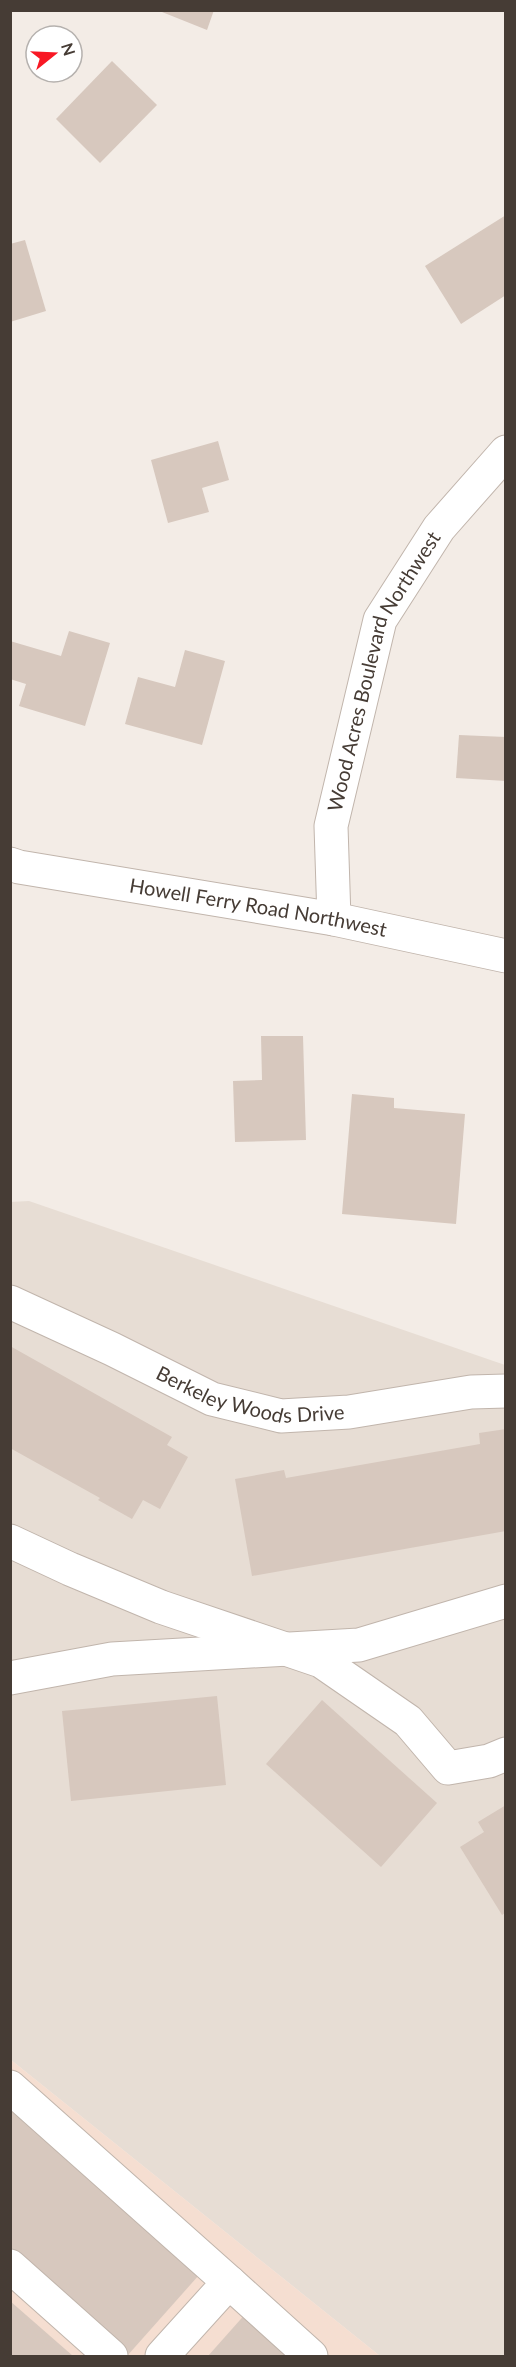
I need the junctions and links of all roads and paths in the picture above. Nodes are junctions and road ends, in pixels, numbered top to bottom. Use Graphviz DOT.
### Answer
graph roads {
  1 [pos="506,452"];
  2 [pos="10,864"];
  3 [pos="334,919"];
  4 [pos="506,956"];
  5 [pos="10,1302"];
  6 [pos="506,1391"];
  7 [pos="10,1541"];
  8 [pos="504,1607"];
  9 [pos="285,1648"];
  10 [pos="10,1678"];
  11 [pos="506,1754"];
  12 [pos="10,2087"];
  13 [pos="10,2266"];
  14 [pos="229,2282"];
  15 [pos="111,2356"];
  16 [pos="162,2356"];
  17 [pos="311,2356"];
  1 -- 3 [label="street, Wood Acres Boulevard Northwest"];
  2 -- 3 [label="street, Howell Ferry Road Northwest"];
  3 -- 4 [label="street, Howell Ferry Road Northwest"];
  5 -- 6 [label="street, Berkeley Woods Drive"];
  7 -- 9 [label="street"];
  8 -- 9 [label="street"];
  9 -- 10 [label="street"];
  9 -- 11 [label="street"];
  12 -- 14 [label="street"];
  13 -- 15 [label="street"];
  14 -- 16 [label="street"];
  14 -- 17 [label="street"];
}
